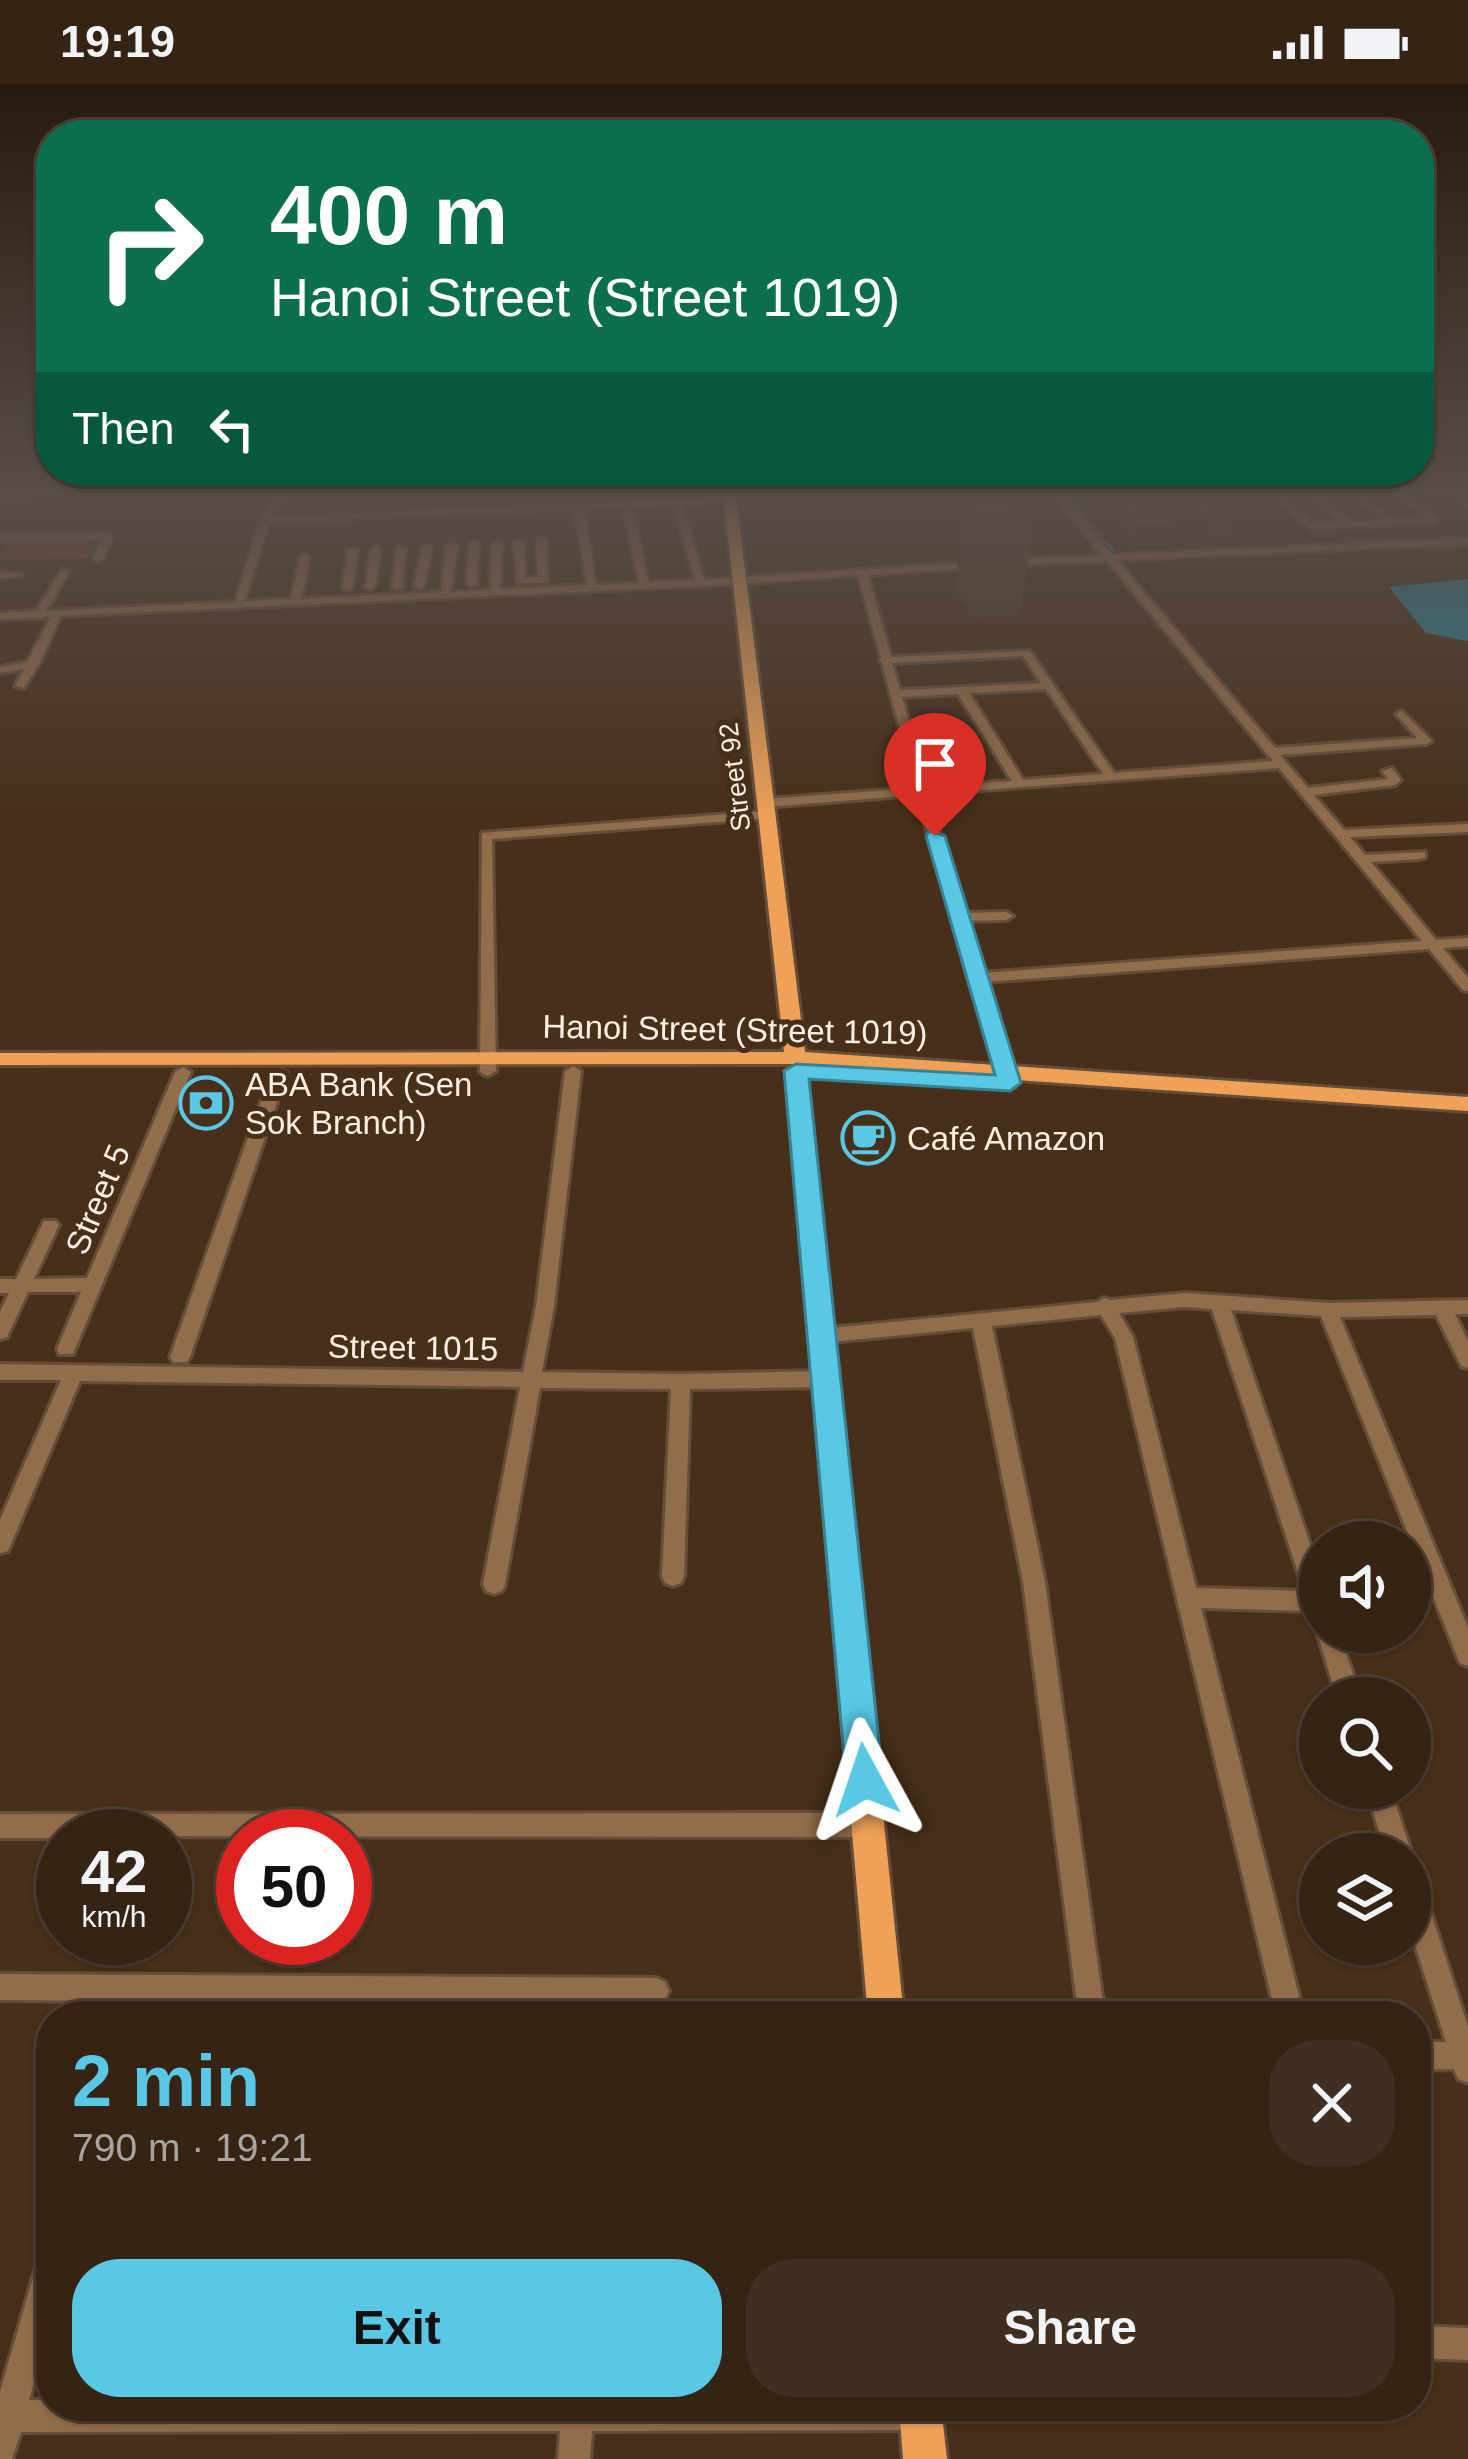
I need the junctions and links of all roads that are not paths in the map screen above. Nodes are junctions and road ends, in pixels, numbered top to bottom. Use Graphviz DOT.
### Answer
graph roads {
  1 [pos="47,601"];
  2 [pos="239,601"];
  3 [pos="313,601"];
  4 [pos="742,601"];
  5 [pos="869,601"];
  6 [pos="1146,601"];
  7 [pos="295,602"];
  8 [pos="238,604"];
  9 [pos="58,613"];
  10 [pos="39,614"];
  11 [pos="0,616"];
  12 [pos="884,660"];
  13 [pos="34,664"];
  14 [pos="0,670"];
  15 [pos="20,686"];
  16 [pos="1049,686"];
  17 [pos="962,691"];
  18 [pos="894,694"];
  19 [pos="1402,714"];
  20 [pos="1272,752"];
  21 [pos="1282,764"];
  22 [pos="1388,771"];
  23 [pos="1111,777"];
  24 [pos="1020,784"];
  25 [pos="923,791"];
  26 [pos="1305,792"];
  27 [pos="766,809"];
  28 [pos="1468,828"];
  29 [pos="1340,834"];
  30 [pos="1420,855"];
  31 [pos="1361,859"];
  32 [pos="957,916"];
  33 [pos="1006,916"];
  34 [pos="1468,942"];
  35 [pos="1432,944"];
  36 [pos="976,978"];
  37 [pos="1468,987"];
  38 [pos="0,1060"];
  39 [pos="489,1065"];
  40 [pos="796,1065"];
  41 [pos="0,1071"];
  42 [pos="573,1071"];
  43 [pos="183,1072"];
  44 [pos="279,1072"];
  45 [pos="1007,1077"];
  46 [pos="1468,1105"];
  47 [pos="1468,1117"];
  48 [pos="50,1225"];
  49 [pos="93,1285"];
  50 [pos="0,1286"];
  51 [pos="21,1286"];
  52 [pos="1219,1302"];
  53 [pos="1104,1305"];
  54 [pos="1442,1307"];
  55 [pos="1468,1307"];
  56 [pos="1328,1310"];
  57 [pos="981,1320"];
  58 [pos="0,1332"];
  59 [pos="821,1336"];
  60 [pos="66,1349"];
  61 [pos="180,1358"];
  62 [pos="1468,1361"];
  63 [pos="0,1372"];
  64 [pos="74,1372"];
  65 [pos="530,1378"];
  66 [pos="826,1379"];
  67 [pos="681,1382"];
  68 [pos="0,1544"];
  69 [pos="1299,1544"];
  70 [pos="673,1576"];
  71 [pos="494,1584"];
  72 [pos="1188,1598"];
  73 [pos="1299,1603"];
  74 [pos="1468,1656"];
  75 [pos="869,1825"];
  76 [pos="0,1826"];
  77 [pos="1431,1952"];
  78 [pos="0,1987"];
  79 [pos="130,1988"];
  80 [pos="656,1991"];
  81 [pos="126,2001"];
  82 [pos="277,2001"];
  83 [pos="614,2001"];
  84 [pos="885,2001"];
  85 [pos="1091,2001"];
  86 [pos="1286,2001"];
  87 [pos="1431,2057"];
  88 [pos="1466,2060"];
  89 [pos="36,2316"];
  90 [pos="1431,2343"];
  91 [pos="1468,2344"];
  92 [pos="36,2415"];
  93 [pos="5,2416"];
  94 [pos="577,2421"];
  95 [pos="921,2421"];
  96 [pos="0,2448"];
  97 [pos="574,2459"];
  98 [pos="925,2459"];
  1 -- 10 [label="street"];
  2 -- 8 [label="street"];
  3 -- 7 [label="street"];
  4 -- 27 [label="main road, Street 92"];
  5 -- 12 [label="street"];
  6 -- 20 [label="street"];
  7 -- 8 [label="street"];
  8 -- 9 [label="street"];
  9 -- 10 [label="street"];
  9 -- 13 [label="street"];
  10 -- 11 [label="street"];
  12 -- 16 [label="street"];
  12 -- 18 [label="street"];
  13 -- 14 [label="street"];
  13 -- 15 [label="street"];
  16 -- 17 [label="street"];
  16 -- 23 [label="street"];
  17 -- 18 [label="street"];
  17 -- 24 [label="street"];
  18 -- 25 [label="street"];
  19 -- 20 [label="street"];
  20 -- 21 [label="street"];
  21 -- 23 [label="street"];
  21 -- 26 [label="street"];
  22 -- 26 [label="street"];
  23 -- 24 [label="street"];
  24 -- 25 [label="street"];
  25 -- 27 [label="street"];
  25 -- 32 [label="street"];
  26 -- 29 [label="street"];
  27 -- 39 [label="street"];
  27 -- 40 [label="main road, Street 92"];
  28 -- 29 [label="street"];
  29 -- 31 [label="street"];
  30 -- 31 [label="street"];
  31 -- 35 [label="street"];
  32 -- 33 [label="street"];
  32 -- 36 [label="street"];
  34 -- 35 [label="street"];
  35 -- 36 [label="street"];
  35 -- 37 [label="street"];
  36 -- 45 [label="street"];
  38 -- 39 [label="main road, Hanoi Street (Street 1019)"];
  39 -- 40 [label="main road, Hanoi Street (Street 1019)"];
  39 -- 42 [label="main road, Hanoi Street (Street 1019)"];
  39 -- 44 [label="main road, Hanoi Street (Street 1019)"];
  40 -- 42 [label="main road, Hanoi Street (Street 1019)"];
  40 -- 45 [label="main road, Hanoi Street (Street 1019)"];
  40 -- 59 [label="main road, Street 92"];
  41 -- 43 [label="main road, Hanoi Street (Street 1019)"];
  42 -- 65 [label="street"];
  43 -- 44 [label="main road, Hanoi Street (Street 1019)"];
  43 -- 49 [label="street, Street 5"];
  44 -- 61 [label="street"];
  45 -- 46 [label="main road, Hanoi Street (Street 1019)"];
  45 -- 47 [label="main road, Hanoi Street (Street 1019)"];
  48 -- 51 [label="street"];
  49 -- 51 [label="street"];
  49 -- 60 [label="street, Street 5"];
  50 -- 51 [label="street"];
  51 -- 58 [label="street"];
  52 -- 53 [label="street"];
  52 -- 56 [label="street"];
  52 -- 69 [label="street"];
  53 -- 57 [label="street"];
  53 -- 72 [label="street"];
  54 -- 55 [label="street"];
  54 -- 56 [label="street"];
  54 -- 62 [label="street"];
  56 -- 74 [label="street"];
  57 -- 59 [label="street"];
  57 -- 85 [label="street"];
  59 -- 66 [label="main road, Street 92"];
  63 -- 64 [label="street, Street 1015"];
  64 -- 65 [label="street, Street 1015"];
  64 -- 68 [label="street"];
  65 -- 67 [label="street, Street 1015"];
  65 -- 71 [label="street"];
  66 -- 67 [label="street, Street 1015"];
  66 -- 75 [label="main road, Street 92"];
  67 -- 70 [label="street"];
  72 -- 73 [label="street"];
  72 -- 86 [label="street"];
  75 -- 76 [label="street"];
  75 -- 84 [label="main road, Street 92"];
  77 -- 88 [label="street"];
  78 -- 79 [label="street"];
  79 -- 81 [label="street"];
  79 -- 82 [label="street"];
  80 -- 83 [label="street"];
  87 -- 88 [label="street"];
  89 -- 93 [label="street"];
  90 -- 91 [label="street"];
  92 -- 93 [label="street"];
  93 -- 96 [label="street"];
  94 -- 97 [label="street"];
  95 -- 98 [label="main road"];
}
